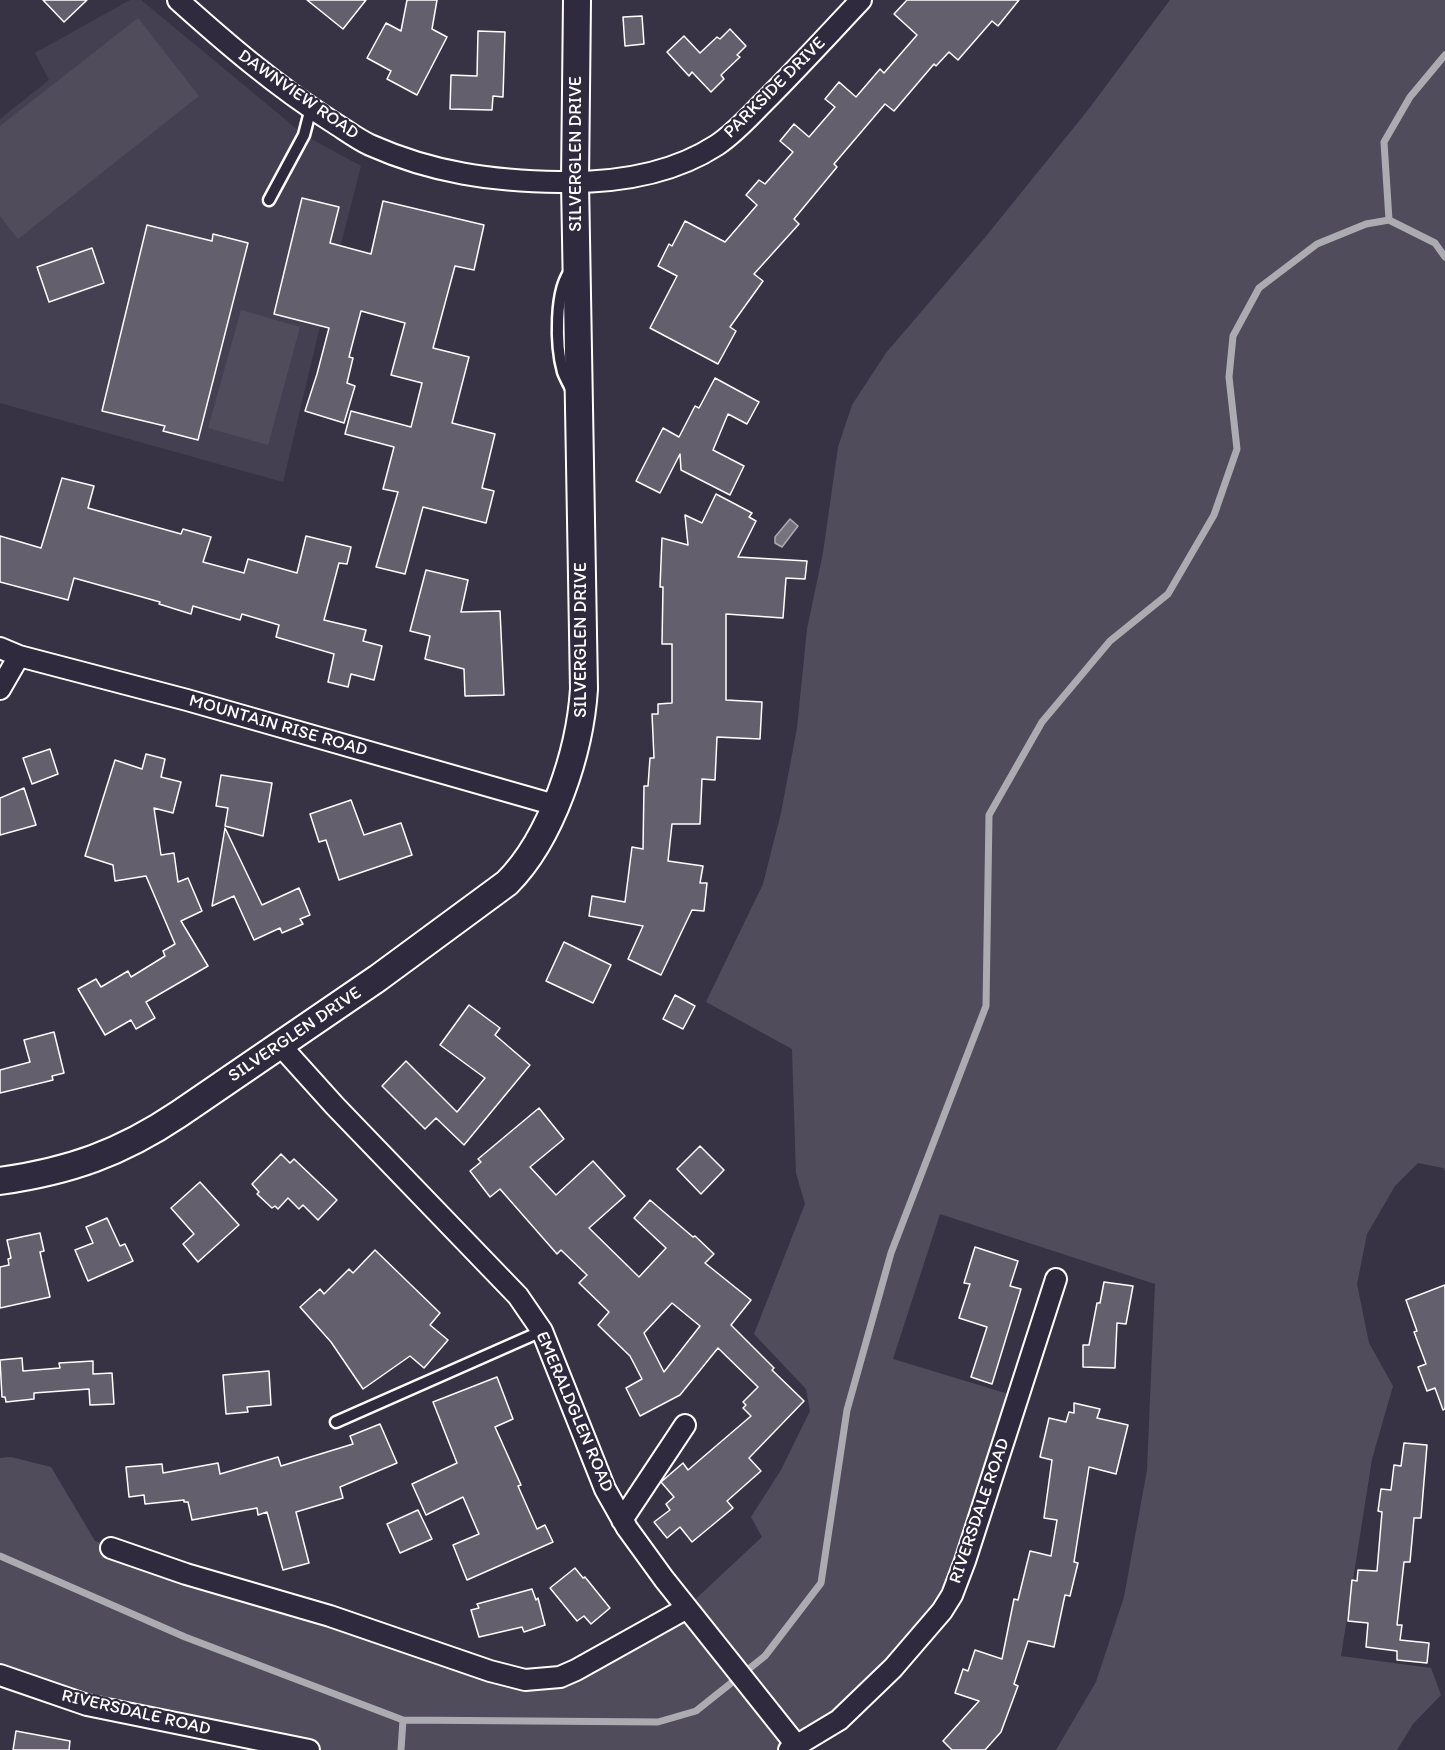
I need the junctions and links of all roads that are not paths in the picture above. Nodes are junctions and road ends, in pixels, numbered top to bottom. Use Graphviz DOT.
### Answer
graph roads {
  1 [pos="178,0"];
  2 [pos="577,0"];
  3 [pos="861,0"];
  4 [pos="311,108"];
  5 [pos="575,182"];
  6 [pos="268,200"];
  7 [pos="0,648"];
  8 [pos="19,656"];
  9 [pos="0,689"];
  10 [pos="555,805"];
  11 [pos="280,1045"];
  12 [pos="0,1181"];
  13 [pos="1056,1279"];
  14 [pos="542,1331"];
  15 [pos="336,1422"];
  16 [pos="685,1425"];
  17 [pos="622,1520"];
  18 [pos="111,1548"];
  19 [pos="687,1608"];
  20 [pos="0,1674"];
  21 [pos="793,1748"];
  22 [pos="309,1750"];
  1 -- 4 [label="street, DAWNVIEW ROAD"];
  2 -- 5 [label="street, SILVERGLEN DRIVE"];
  3 -- 5 [label="street, PARKSIDE DRIVE"];
  4 -- 5 [label="street, DAWNVIEW ROAD"];
  4 -- 6 [label="lane"];
  5 -- 10 [label="street, SILVERGLEN DRIVE"];
  7 -- 8 [label="street, MOUNTAIN RISE ROAD"];
  8 -- 9 [label="street"];
  8 -- 10 [label="street, MOUNTAIN RISE ROAD"];
  10 -- 11 [label="street, SILVERGLEN DRIVE"];
  11 -- 12 [label="street, SILVERGLEN DRIVE"];
  11 -- 14 [label="street, EMERALDGLEN ROAD"];
  13 -- 21 [label="street, RIVERSDALE ROAD"];
  14 -- 15 [label="lane"];
  14 -- 17 [label="street, EMERALDGLEN ROAD"];
  16 -- 17 [label="street"];
  17 -- 19 [label="street, EMERALDGLEN ROAD"];
  18 -- 19 [label="street"];
  19 -- 21 [label="street, EMERALDGLEN ROAD"];
  20 -- 22 [label="street, RIVERSDALE ROAD"];
}
